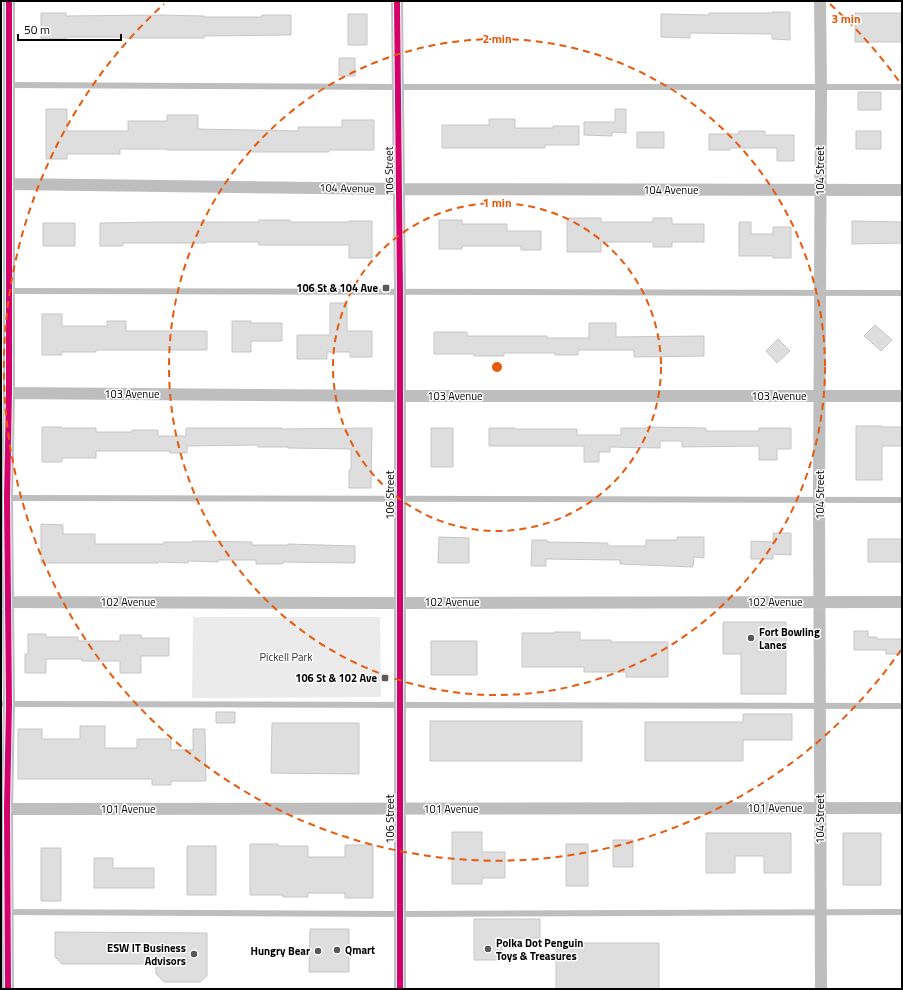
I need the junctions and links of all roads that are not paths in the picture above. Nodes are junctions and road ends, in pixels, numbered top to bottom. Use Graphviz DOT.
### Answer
graph roads {
  1 [pos="9,1"];
  2 [pos="397,1"];
  3 [pos="820,1"];
  4 [pos="9,86"];
  5 [pos="397,87"];
  6 [pos="902,87"];
  7 [pos="821,88"];
  8 [pos="9,184"];
  9 [pos="399,189"];
  10 [pos="820,190"];
  11 [pos="902,190"];
  12 [pos="9,290"];
  13 [pos="400,292"];
  14 [pos="820,293"];
  15 [pos="902,293"];
  16 [pos="9,393"];
  17 [pos="400,396"];
  18 [pos="820,396"];
  19 [pos="902,396"];
  20 [pos="7,498"];
  21 [pos="400,498"];
  22 [pos="819,500"];
  23 [pos="902,500"];
  24 [pos="820,601"];
  25 [pos="5,602"];
  26 [pos="902,602"];
  27 [pos="400,603"];
  28 [pos="5,704"];
  29 [pos="400,704"];
  30 [pos="820,706"];
  31 [pos="902,706"];
  32 [pos="400,808"];
  33 [pos="820,808"];
  34 [pos="902,808"];
  35 [pos="4,809"];
  36 [pos="4,912"];
  37 [pos="820,912"];
  38 [pos="902,912"];
  39 [pos="400,914"];
  40 [pos="8,989"];
  41 [pos="400,989"];
  42 [pos="821,989"];
  1 -- 4 [label="street"];
  2 -- 5 [label="street, 106 Street"];
  3 -- 7 [label="street, 104 Street"];
  4 -- 5 [label="lane"];
  4 -- 8 [label="street"];
  5 -- 7 [label="lane"];
  5 -- 9 [label="street, 106 Street"];
  6 -- 7 [label="lane"];
  7 -- 10 [label="street, 104 Street"];
  8 -- 9 [label="street, 104 Avenue"];
  8 -- 12 [label="street"];
  9 -- 10 [label="street, 104 Avenue"];
  9 -- 13 [label="street, 106 Street"];
  10 -- 11 [label="street, 104 Avenue"];
  10 -- 14 [label="street, 104 Street"];
  12 -- 13 [label="lane"];
  12 -- 16 [label="street"];
  13 -- 14 [label="lane"];
  13 -- 17 [label="street, 106 Street"];
  14 -- 15 [label="lane"];
  14 -- 18 [label="street, 104 Street"];
  16 -- 17 [label="street, 103 Avenue"];
  16 -- 20 [label="street"];
  17 -- 18 [label="street, 103 Avenue"];
  17 -- 21 [label="street, 106 Street"];
  18 -- 19 [label="street, 103 Avenue"];
  18 -- 22 [label="street, 104 Street"];
  20 -- 21 [label="lane"];
  20 -- 25 [label="street"];
  21 -- 22 [label="lane"];
  21 -- 27 [label="street, 106 Street"];
  22 -- 23 [label="lane"];
  22 -- 24 [label="street, 104 Street"];
  24 -- 26 [label="street, 102 Avenue"];
  24 -- 27 [label="street, 102 Avenue"];
  24 -- 30 [label="street, 104 Street"];
  25 -- 27 [label="street, 102 Avenue"];
  25 -- 28 [label="street"];
  27 -- 29 [label="street, 106 Street"];
  28 -- 29 [label="lane"];
  28 -- 35 [label="street"];
  29 -- 30 [label="lane"];
  29 -- 32 [label="street, 106 Street"];
  30 -- 31 [label="lane"];
  30 -- 33 [label="street, 104 Street"];
  32 -- 33 [label="street, 101 Avenue"];
  32 -- 35 [label="street, 101 Avenue"];
  32 -- 39 [label="street, 106 Street"];
  33 -- 34 [label="street, 101 Avenue"];
  33 -- 37 [label="street, 104 Street"];
  35 -- 36 [label="street"];
  36 -- 39 [label="lane"];
  36 -- 40 [label="street"];
  37 -- 38 [label="lane"];
  37 -- 39 [label="lane"];
  37 -- 42 [label="street, 104 Street"];
  39 -- 41 [label="street, 106 Street"];
}
